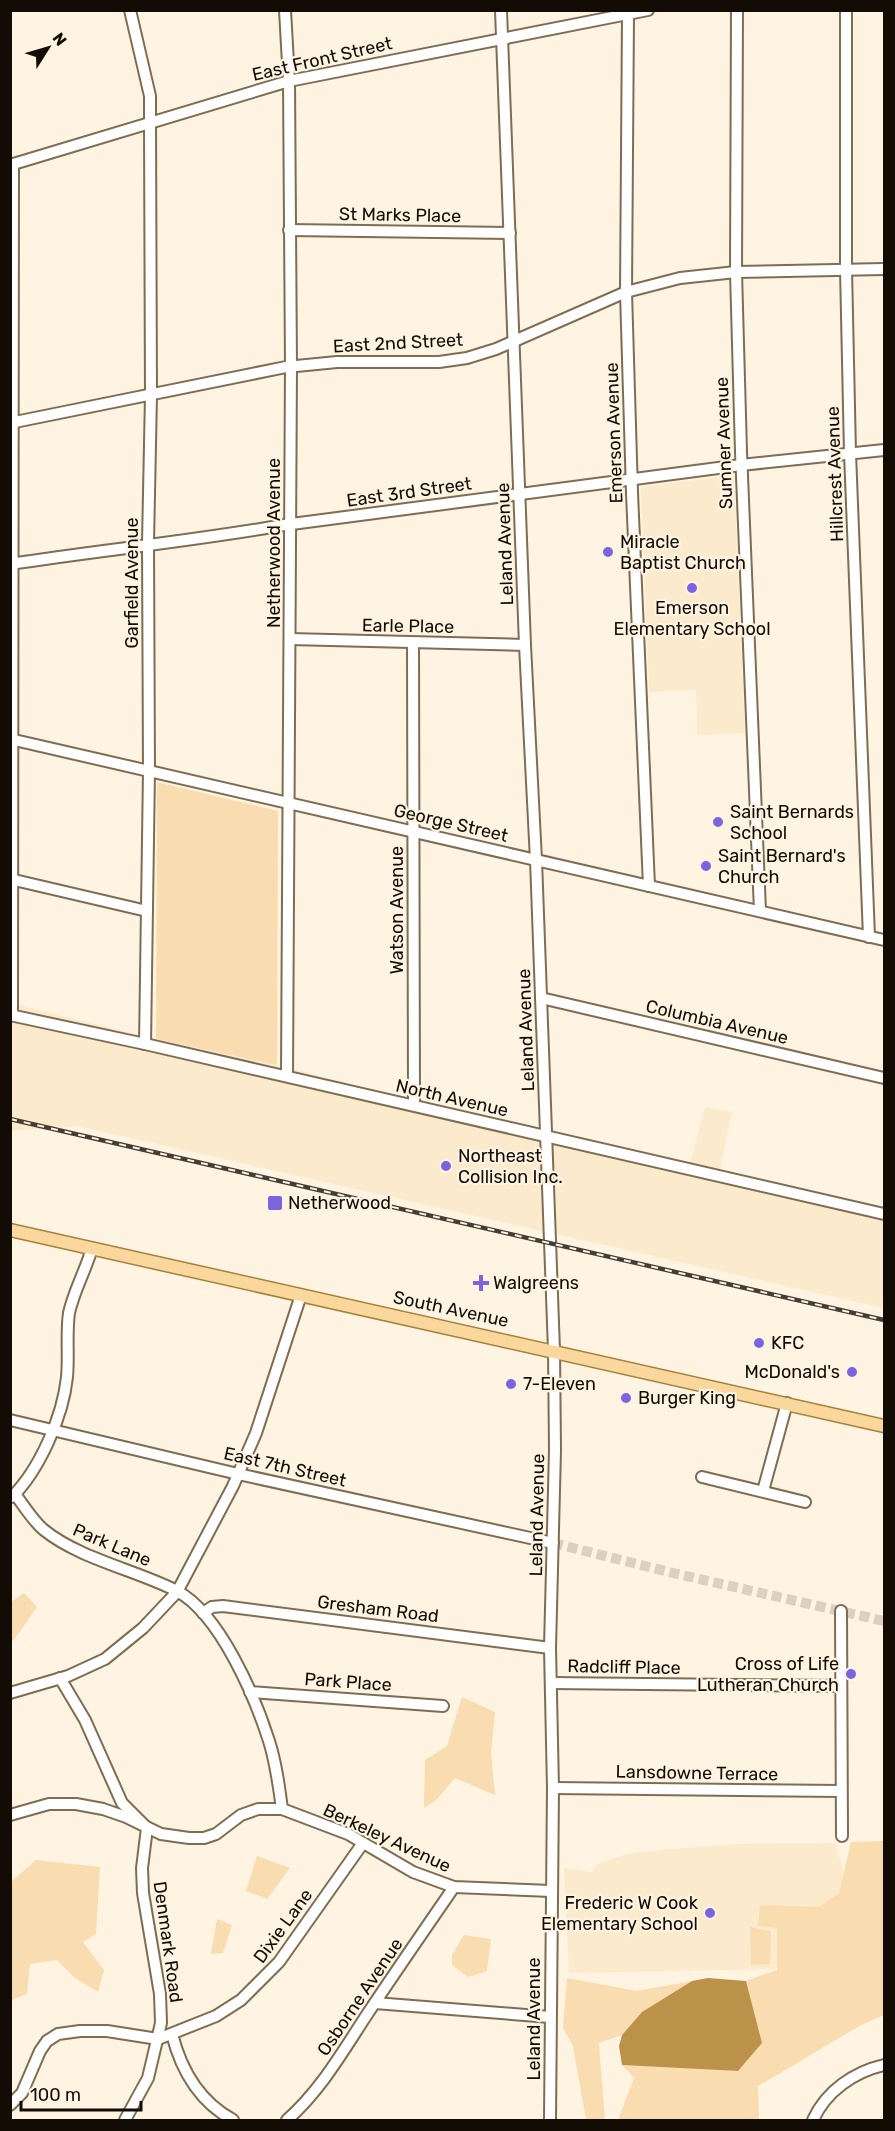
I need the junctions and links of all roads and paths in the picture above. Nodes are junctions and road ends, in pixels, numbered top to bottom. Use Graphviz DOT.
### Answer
graph roads {
  1 [pos="130,10"];
  2 [pos="285,10"];
  3 [pos="501,10"];
  4 [pos="737,10"];
  5 [pos="846,10"];
  6 [pos="644,11"];
  7 [pos="628,15"];
  8 [pos="502,39"];
  9 [pos="289,81"];
  10 [pos="150,123"];
  11 [pos="12,165"];
  12 [pos="289,230"];
  13 [pos="510,233"];
  14 [pos="885,269"];
  15 [pos="846,270"];
  16 [pos="736,272"];
  17 [pos="626,292"];
  18 [pos="514,342"];
  19 [pos="291,366"];
  20 [pos="151,395"];
  21 [pos="12,423"];
  22 [pos="885,450"];
  23 [pos="850,453"];
  24 [pos="741,465"];
  25 [pos="632,480"];
  26 [pos="520,494"];
  27 [pos="290,525"];
  28 [pos="148,545"];
  29 [pos="11,564"];
  30 [pos="290,639"];
  31 [pos="413,643"];
  32 [pos="525,645"];
  33 [pos="11,740"];
  34 [pos="149,771"];
  35 [pos="287,802"];
  36 [pos="413,832"];
  37 [pos="536,860"];
  38 [pos="11,879"];
  39 [pos="649,886"];
  40 [pos="147,911"];
  41 [pos="760,911"];
  42 [pos="869,937"];
  43 [pos="885,940"];
  44 [pos="541,998"];
  45 [pos="11,1015"];
  46 [pos="146,1044"];
  47 [pos="287,1076"];
  48 [pos="885,1078"];
  49 [pos="414,1106"];
  50 [pos="547,1138"];
  51 [pos="885,1214"];
  52 [pos="10,1230"];
  53 [pos="92,1248"];
  54 [pos="301,1295"];
  55 [pos="554,1350"];
  56 [pos="788,1403"];
  57 [pos="10,1420"];
  58 [pos="885,1426"];
  59 [pos="52,1429"];
  60 [pos="237,1474"];
  61 [pos="702,1477"];
  62 [pos="763,1491"];
  63 [pos="13,1497"];
  64 [pos="804,1502"];
  65 [pos="553,1543"];
  66 [pos="177,1592"];
  67 [pos="841,1611"];
  68 [pos="203,1613"];
  69 [pos="550,1648"];
  70 [pos="60,1678"];
  71 [pos="551,1683"];
  72 [pos="841,1686"];
  73 [pos="250,1692"];
  74 [pos="10,1693"];
  75 [pos="443,1706"];
  76 [pos="553,1788"];
  77 [pos="841,1791"];
  78 [pos="282,1809"];
  79 [pos="10,1815"];
  80 [pos="147,1828"];
  81 [pos="842,1836"];
  82 [pos="363,1843"];
  83 [pos="454,1887"];
  84 [pos="551,1891"];
  85 [pos="375,2002"];
  86 [pos="550,2017"];
  87 [pos="172,2034"];
  88 [pos="158,2039"];
  89 [pos="885,2065"];
  90 [pos="10,2105"];
  91 [pos="125,2121"];
  92 [pos="233,2121"];
  93 [pos="287,2121"];
  94 [pos="550,2121"];
  95 [pos="813,2121"];
  1 -- 10 [label="street, Garfield Avenue"];
  2 -- 9 [label="street, Netherwood Avenue"];
  3 -- 8 [label="street, Leland Avenue"];
  4 -- 16 [label="street, Sumner Avenue"];
  5 -- 15 [label="street, Hillcrest Avenue"];
  6 -- 7 [label="street, East Front Street"];
  7 -- 8 [label="street, East Front Street"];
  7 -- 17 [label="street, Emerson Avenue"];
  8 -- 9 [label="street, East Front Street"];
  8 -- 13 [label="street, Leland Avenue"];
  9 -- 10 [label="street, East Front Street"];
  9 -- 12 [label="street, Netherwood Avenue"];
  10 -- 11 [label="street, East Front Street"];
  10 -- 20 [label="street, Garfield Avenue"];
  11 -- 21 [label="street"];
  12 -- 13 [label="street, St Marks Place"];
  12 -- 19 [label="street, Netherwood Avenue"];
  13 -- 18 [label="street, Leland Avenue"];
  14 -- 15 [label="street, East 2nd Street"];
  15 -- 16 [label="street, East 2nd Street"];
  15 -- 23 [label="street, Hillcrest Avenue"];
  16 -- 17 [label="street, East 2nd Street"];
  16 -- 24 [label="street, Sumner Avenue"];
  17 -- 18 [label="street, East 2nd Street"];
  17 -- 25 [label="street, Emerson Avenue"];
  18 -- 19 [label="street, East 2nd Street"];
  18 -- 26 [label="street, Leland Avenue"];
  19 -- 20 [label="street, East 2nd Street"];
  19 -- 27 [label="street, Netherwood Avenue"];
  20 -- 21 [label="street, East 2nd Street"];
  20 -- 28 [label="street, Garfield Avenue"];
  21 -- 29 [label="street"];
  22 -- 23 [label="street, East 3rd Street"];
  23 -- 24 [label="street, East 3rd Street"];
  23 -- 42 [label="street, Hillcrest Avenue"];
  24 -- 25 [label="street, East 3rd Street"];
  24 -- 41 [label="street, Sumner Avenue"];
  25 -- 26 [label="street, East 3rd Street"];
  25 -- 39 [label="street, Emerson Avenue"];
  26 -- 27 [label="street, East 3rd Street"];
  26 -- 32 [label="street, Leland Avenue"];
  27 -- 28 [label="street, East 3rd Street"];
  27 -- 30 [label="street, Netherwood Avenue"];
  28 -- 29 [label="street, East 3rd Street"];
  28 -- 34 [label="street, Garfield Avenue"];
  29 -- 33 [label="street"];
  30 -- 31 [label="street, Earle Place"];
  30 -- 35 [label="street, Netherwood Avenue"];
  31 -- 32 [label="street, Earle Place"];
  31 -- 36 [label="street, Watson Avenue"];
  32 -- 37 [label="street, Leland Avenue"];
  33 -- 34 [label="street, George Street"];
  33 -- 38 [label="street"];
  34 -- 35 [label="street, George Street"];
  34 -- 40 [label="street, Garfield Avenue"];
  35 -- 36 [label="street, George Street"];
  35 -- 47 [label="street, Netherwood Avenue"];
  36 -- 37 [label="street, George Street"];
  36 -- 49 [label="street, Watson Avenue"];
  37 -- 39 [label="street, George Street"];
  37 -- 44 [label="street, Leland Avenue"];
  38 -- 40 [label="street"];
  38 -- 45 [label="street"];
  39 -- 41 [label="street, George Street"];
  40 -- 46 [label="street, Garfield Avenue"];
  41 -- 42 [label="street, George Street"];
  42 -- 43 [label="street, George Street"];
  44 -- 48 [label="street, Columbia Avenue"];
  44 -- 50 [label="street, Leland Avenue"];
  45 -- 46 [label="street, North Avenue"];
  46 -- 47 [label="street, North Avenue"];
  47 -- 49 [label="street, North Avenue"];
  49 -- 50 [label="street, North Avenue"];
  50 -- 51 [label="street, North Avenue"];
  50 -- 55 [label="street, Leland Avenue"];
  52 -- 53 [label="main road, South Avenue"];
  53 -- 54 [label="main road, South Avenue"];
  53 -- 59 [label="street"];
  54 -- 55 [label="main road, South Avenue"];
  54 -- 60 [label="street"];
  55 -- 56 [label="main road, South Avenue"];
  55 -- 65 [label="street, Leland Avenue"];
  56 -- 58 [label="main road, South Avenue"];
  56 -- 62 [label="street"];
  57 -- 59 [label="street, East 7th Street"];
  59 -- 60 [label="street, East 7th Street"];
  59 -- 63 [label="street"];
  60 -- 65 [label="street, East 7th Street"];
  60 -- 66 [label="street"];
  61 -- 62 [label="street"];
  62 -- 64 [label="street"];
  63 -- 66 [label="street, Park Lane"];
  65 -- 69 [label="street, Leland Avenue"];
  66 -- 68 [label="street, Park Lane"];
  66 -- 70 [label="street"];
  67 -- 72 [label="street"];
  68 -- 69 [label="street, Gresham Road"];
  68 -- 73 [label="street, Park Lane"];
  69 -- 71 [label="street, Leland Avenue"];
  70 -- 74 [label="street"];
  70 -- 80 [label="street"];
  71 -- 72 [label="street, Radcliff Place"];
  71 -- 76 [label="street, Leland Avenue"];
  72 -- 77 [label="street"];
  73 -- 75 [label="street, Park Place"];
  73 -- 78 [label="street, Park Lane"];
  76 -- 77 [label="street, Lansdowne Terrace"];
  76 -- 84 [label="street, Leland Avenue"];
  77 -- 81 [label="street"];
  78 -- 80 [label="street, Berkeley Avenue"];
  78 -- 82 [label="street, Berkeley Avenue"];
  79 -- 80 [label="street, Berkeley Avenue"];
  80 -- 88 [label="street, Denmark Road"];
  82 -- 83 [label="street, Berkeley Avenue"];
  82 -- 87 [label="street, Dixie Lane"];
  83 -- 84 [label="street, Berkeley Avenue"];
  83 -- 85 [label="street, Osborne Avenue"];
  84 -- 86 [label="street, Leland Avenue"];
  85 -- 86 [label="street"];
  85 -- 93 [label="street, Osborne Avenue"];
  86 -- 94 [label="street, Leland Avenue"];
  87 -- 88 [label="street, Dixie Lane"];
  87 -- 92 [label="street"];
  88 -- 90 [label="street, Dixie Lane"];
  88 -- 91 [label="street, Denmark Road"];
  89 -- 95 [label="street"];
}
